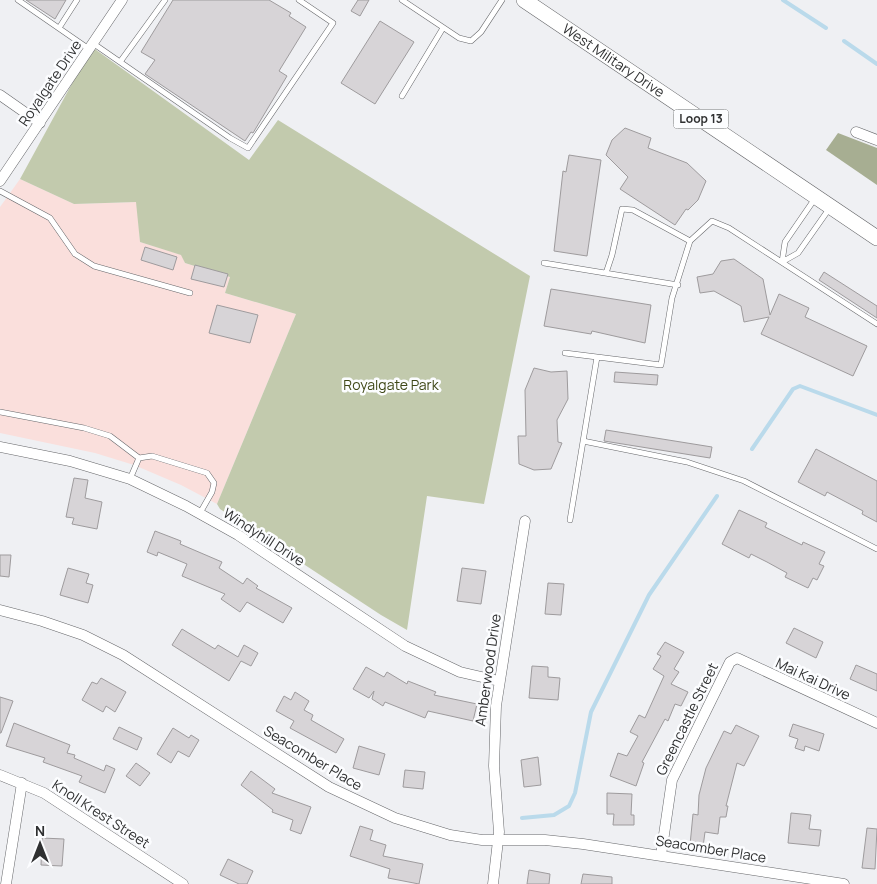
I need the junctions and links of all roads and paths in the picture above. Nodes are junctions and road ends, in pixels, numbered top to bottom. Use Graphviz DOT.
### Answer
graph roads {
  1 [pos="18,0"];
  2 [pos="78,0"];
  3 [pos="122,0"];
  4 [pos="165,0"];
  5 [pos="299,0"];
  6 [pos="402,0"];
  7 [pos="502,0"];
  8 [pos="524,0"];
  9 [pos="59,28"];
  10 [pos="443,28"];
  11 [pos="92,47"];
  12 [pos="120,62"];
  13 [pos="0,95"];
  14 [pos="402,96"];
  15 [pos="40,123"];
  16 [pos="856,132"];
  17 [pos="877,140"];
  18 [pos="0,181"];
  19 [pos="0,191"];
  20 [pos="816,196"];
  21 [pos="831,207"];
  22 [pos="877,238"];
  23 [pos="690,241"];
  24 [pos="782,262"];
  25 [pos="544,263"];
  26 [pos="606,273"];
  27 [pos="678,285"];
  28 [pos="190,293"];
  29 [pos="877,324"];
  30 [pos="565,352"];
  31 [pos="597,357"];
  32 [pos="0,412"];
  33 [pos="583,441"];
  34 [pos="0,447"];
  35 [pos="139,458"];
  36 [pos="130,479"];
  37 [pos="200,513"];
  38 [pos="570,520"];
  39 [pos="525,521"];
  40 [pos="877,549"];
  41 [pos="0,610"];
  42 [pos="737,658"];
  43 [pos="500,681"];
  44 [pos="877,723"];
  45 [pos="0,775"];
  46 [pos="22,783"];
  47 [pos="499,841"];
  48 [pos="661,855"];
  49 [pos="169,880"];
  50 [pos="6,884"];
  51 [pos="183,884"];
  52 [pos="493,884"];
  53 [pos="844,884"];
  1 -- 9 [label="lane"];
  2 -- 9 [label="lane"];
  3 -- 11 [label="street, Royalgate Drive"];
  4 -- 12 [label="lane"];
  5 -- 12 [label="lane"];
  6 -- 10 [label="lane"];
  7 -- 10 [label="lane"];
  8 -- 20 [label="main road, West Military Drive / Loop 13"];
  9 -- 11 [label="lane"];
  10 -- 14 [label="lane"];
  11 -- 12 [label="lane"];
  11 -- 15 [label="street, Royalgate Drive"];
  13 -- 15 [label="street"];
  15 -- 18 [label="street, Royalgate Drive"];
  16 -- 17 [label="street"];
  19 -- 28 [label="lane"];
  20 -- 21 [label="main road, West Military Drive / Loop 13"];
  20 -- 24 [label="lane"];
  21 -- 22 [label="main road, West Military Drive / Loop 13"];
  21 -- 24 [label="lane"];
  23 -- 24 [label="lane"];
  23 -- 26 [label="lane"];
  23 -- 27 [label="lane"];
  24 -- 29 [label="lane"];
  25 -- 26 [label="lane"];
  26 -- 27 [label="lane"];
  27 -- 31 [label="lane"];
  30 -- 31 [label="lane"];
  31 -- 33 [label="lane"];
  32 -- 35 [label="lane"];
  33 -- 38 [label="lane"];
  33 -- 40 [label="lane"];
  34 -- 36 [label="street, Windyhill Drive"];
  35 -- 36 [label="lane"];
  35 -- 37 [label="lane"];
  36 -- 37 [label="street, Windyhill Drive"];
  37 -- 43 [label="street, Windyhill Drive"];
  39 -- 43 [label="street, Amberwood Drive"];
  41 -- 47 [label="street, Seacomber Place"];
  42 -- 44 [label="street, Mai Kai Drive"];
  42 -- 48 [label="street, Greencastle Street"];
  43 -- 47 [label="street, Amberwood Drive"];
  45 -- 46 [label="street, Knoll Krest Street"];
  46 -- 49 [label="street, Knoll Krest Street"];
  46 -- 50 [label="street"];
  47 -- 48 [label="street, Seacomber Place"];
  47 -- 52 [label="street, Amberwood Drive"];
  48 -- 53 [label="street, Seacomber Place"];
  49 -- 51 [label="street, Knoll Krest Street"];
}
